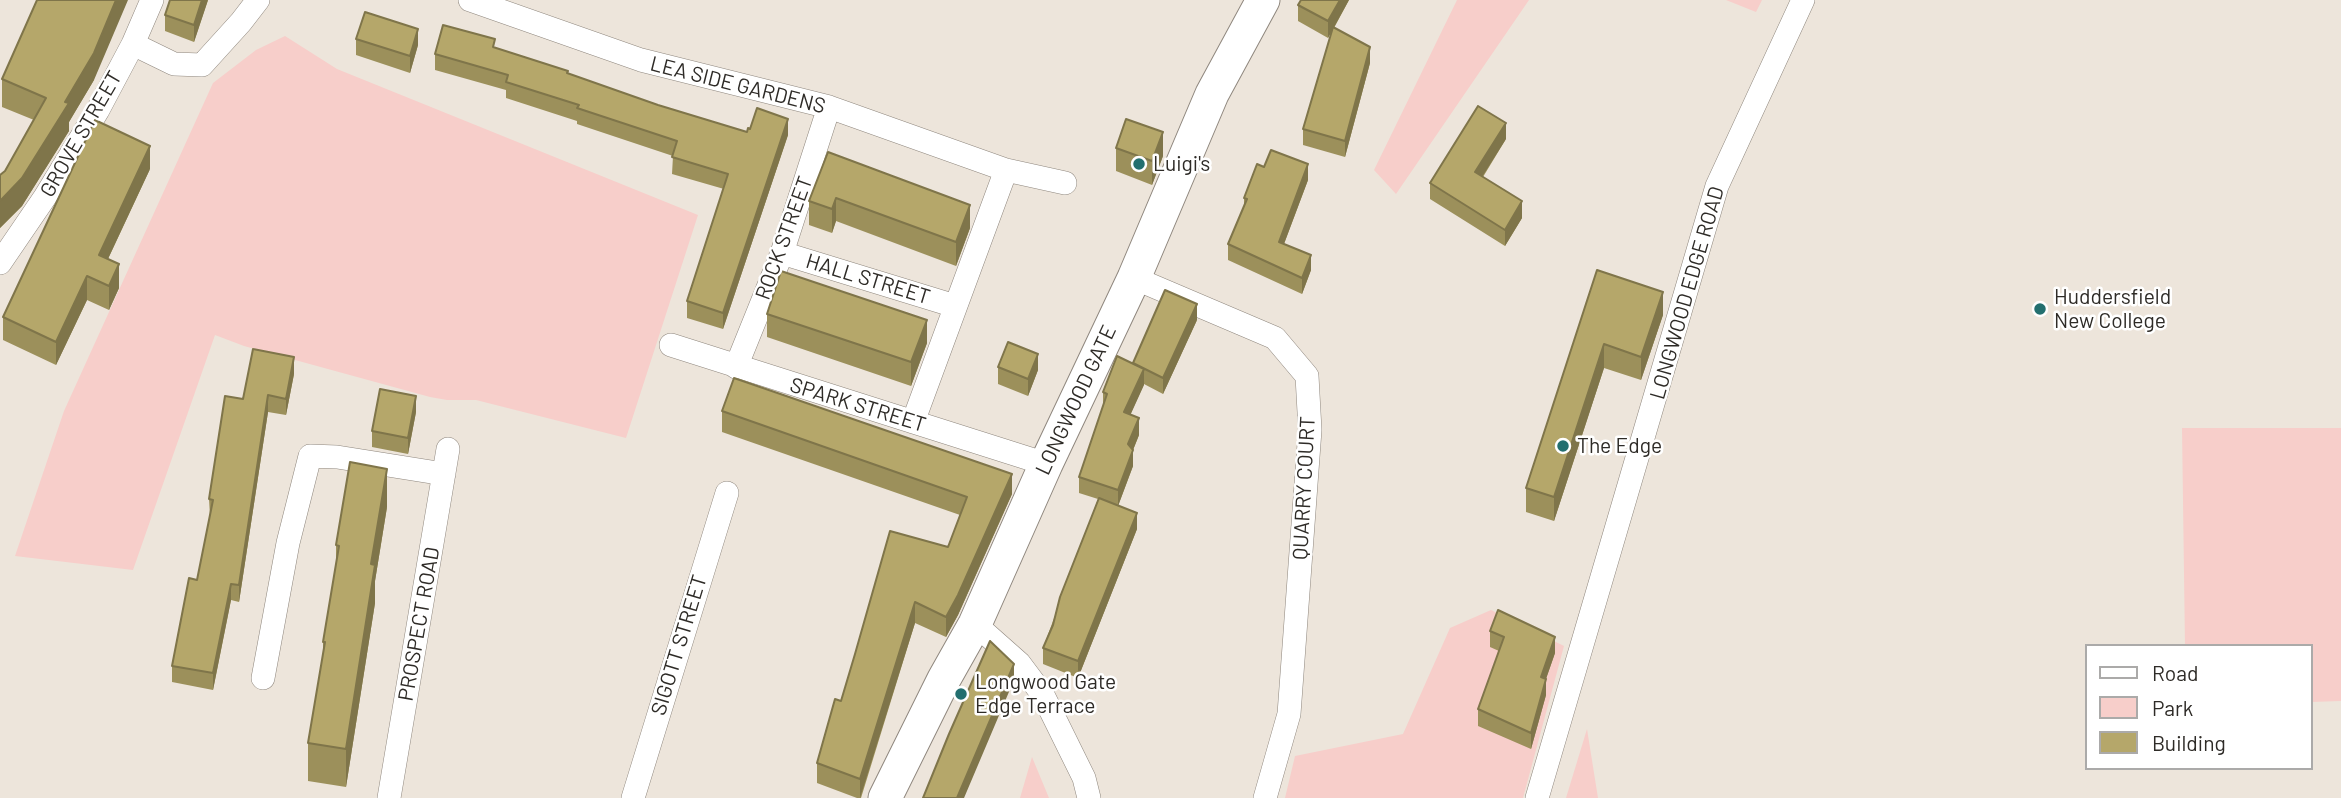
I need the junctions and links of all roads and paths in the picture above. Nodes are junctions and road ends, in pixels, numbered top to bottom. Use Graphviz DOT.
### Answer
graph roads {
  1 [pos="152,0"];
  2 [pos="258,0"];
  3 [pos="470,0"];
  4 [pos="1263,0"];
  5 [pos="1803,0"];
  6 [pos="133,44"];
  7 [pos="829,107"];
  8 [pos="1006,170"];
  9 [pos="1065,183"];
  10 [pos="782,253"];
  11 [pos="0,263"];
  12 [pos="1134,278"];
  13 [pos="955,306"];
  14 [pos="671,345"];
  15 [pos="736,367"];
  16 [pos="913,422"];
  17 [pos="448,449"];
  18 [pos="1045,464"];
  19 [pos="444,474"];
  20 [pos="727,493"];
  21 [pos="975,624"];
  22 [pos="263,678"];
  23 [pos="389,798"];
  24 [pos="633,798"];
  25 [pos="886,798"];
  26 [pos="1089,798"];
  27 [pos="1265,798"];
  28 [pos="1537,798"];
  1 -- 6 [label="street, GROVE STREET"];
  2 -- 6 [label="street"];
  3 -- 7 [label="street, LEA SIDE GARDENS"];
  4 -- 12 [label="street, LONGWOOD GATE"];
  5 -- 28 [label="street, LONGWOOD EDGE ROAD"];
  6 -- 11 [label="street, GROVE STREET"];
  7 -- 8 [label="street, LEA SIDE GARDENS"];
  7 -- 10 [label="street, ROCK STREET"];
  8 -- 9 [label="street, LEA SIDE GARDENS"];
  8 -- 13 [label="street"];
  10 -- 13 [label="street, HALL STREET"];
  10 -- 15 [label="street, ROCK STREET"];
  12 -- 18 [label="street, LONGWOOD GATE"];
  12 -- 27 [label="street, QUARRY COURT"];
  13 -- 16 [label="street"];
  14 -- 15 [label="street, SPARK STREET"];
  15 -- 16 [label="street, SPARK STREET"];
  16 -- 18 [label="street, SPARK STREET"];
  17 -- 19 [label="street, PROSPECT ROAD"];
  18 -- 21 [label="street, LONGWOOD GATE"];
  19 -- 22 [label="street"];
  19 -- 23 [label="street, PROSPECT ROAD"];
  20 -- 24 [label="street, SIGOTT STREET"];
  21 -- 25 [label="street, LONGWOOD GATE"];
  21 -- 26 [label="street"];
}
